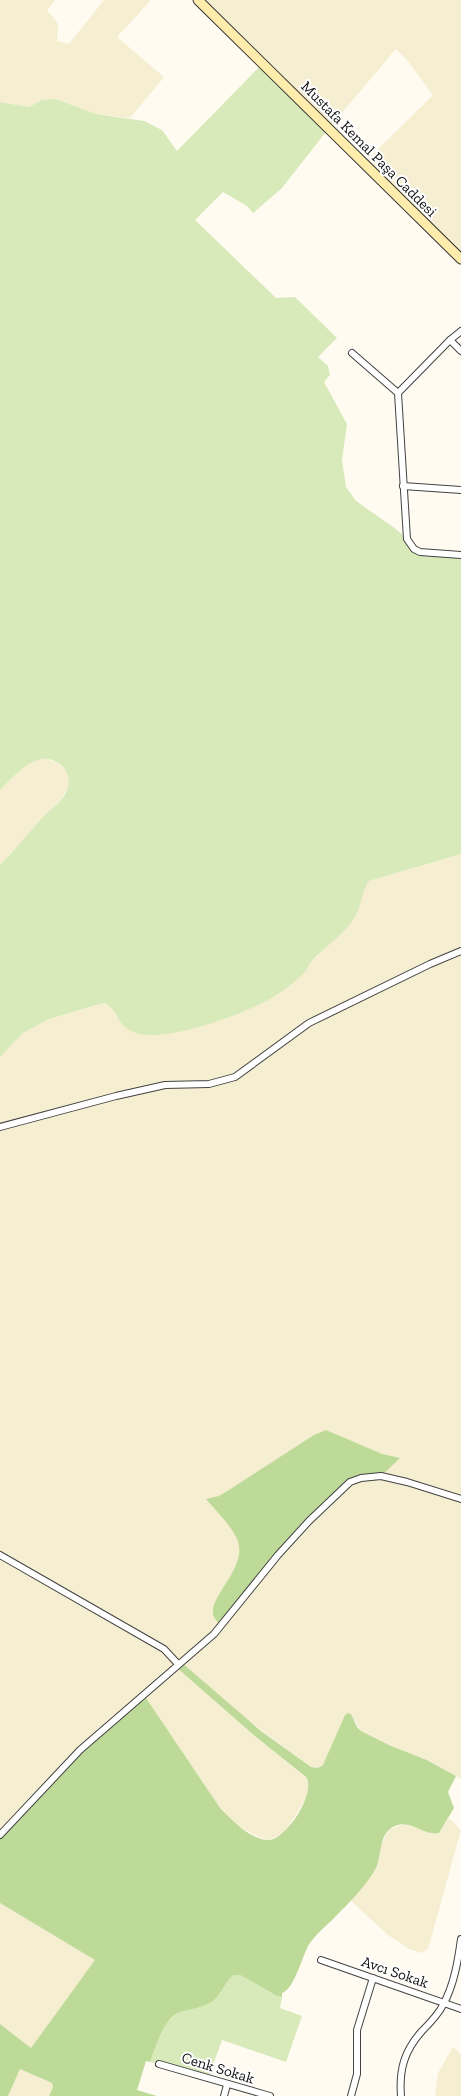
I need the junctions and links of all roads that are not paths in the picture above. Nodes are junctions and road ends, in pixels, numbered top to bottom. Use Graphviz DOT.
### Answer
graph roads {
  1 [pos="198,0"];
  2 [pos="461,259"];
  3 [pos="461,331"];
  4 [pos="450,340"];
  5 [pos="461,351"];
  6 [pos="352,353"];
  7 [pos="398,393"];
  8 [pos="403,486"];
  9 [pos="461,490"];
  10 [pos="461,555"];
  11 [pos="461,951"];
  12 [pos="0,1128"];
  13 [pos="461,1499"];
  14 [pos="0,1555"];
  15 [pos="178,1664"];
  16 [pos="0,1835"];
  17 [pos="461,1939"];
  18 [pos="321,1960"];
  19 [pos="373,1978"];
  20 [pos="444,2003"];
  21 [pos="461,2009"];
  22 [pos="159,2064"];
  23 [pos="227,2084"];
  24 [pos="224,2096"];
  25 [pos="270,2096"];
  26 [pos="351,2096"];
  27 [pos="401,2096"];
  1 -- 2 [label="street, Mustafa Kemal Paşa Caddesi"];
  3 -- 4 [label="street"];
  4 -- 5 [label="street"];
  4 -- 7 [label="street"];
  6 -- 7 [label="street"];
  7 -- 8 [label="street"];
  8 -- 9 [label="street"];
  8 -- 10 [label="street"];
  11 -- 12 [label="street"];
  13 -- 15 [label="street"];
  14 -- 15 [label="street"];
  15 -- 16 [label="street"];
  17 -- 20 [label="street"];
  18 -- 19 [label="street, Avcı Sokak"];
  19 -- 20 [label="street, Avcı Sokak"];
  19 -- 26 [label="street"];
  20 -- 21 [label="street, Avcı Sokak"];
  20 -- 27 [label="street"];
  22 -- 23 [label="street, Cenk Sokak"];
  23 -- 24 [label="street"];
  23 -- 25 [label="street, Cenk Sokak"];
}
